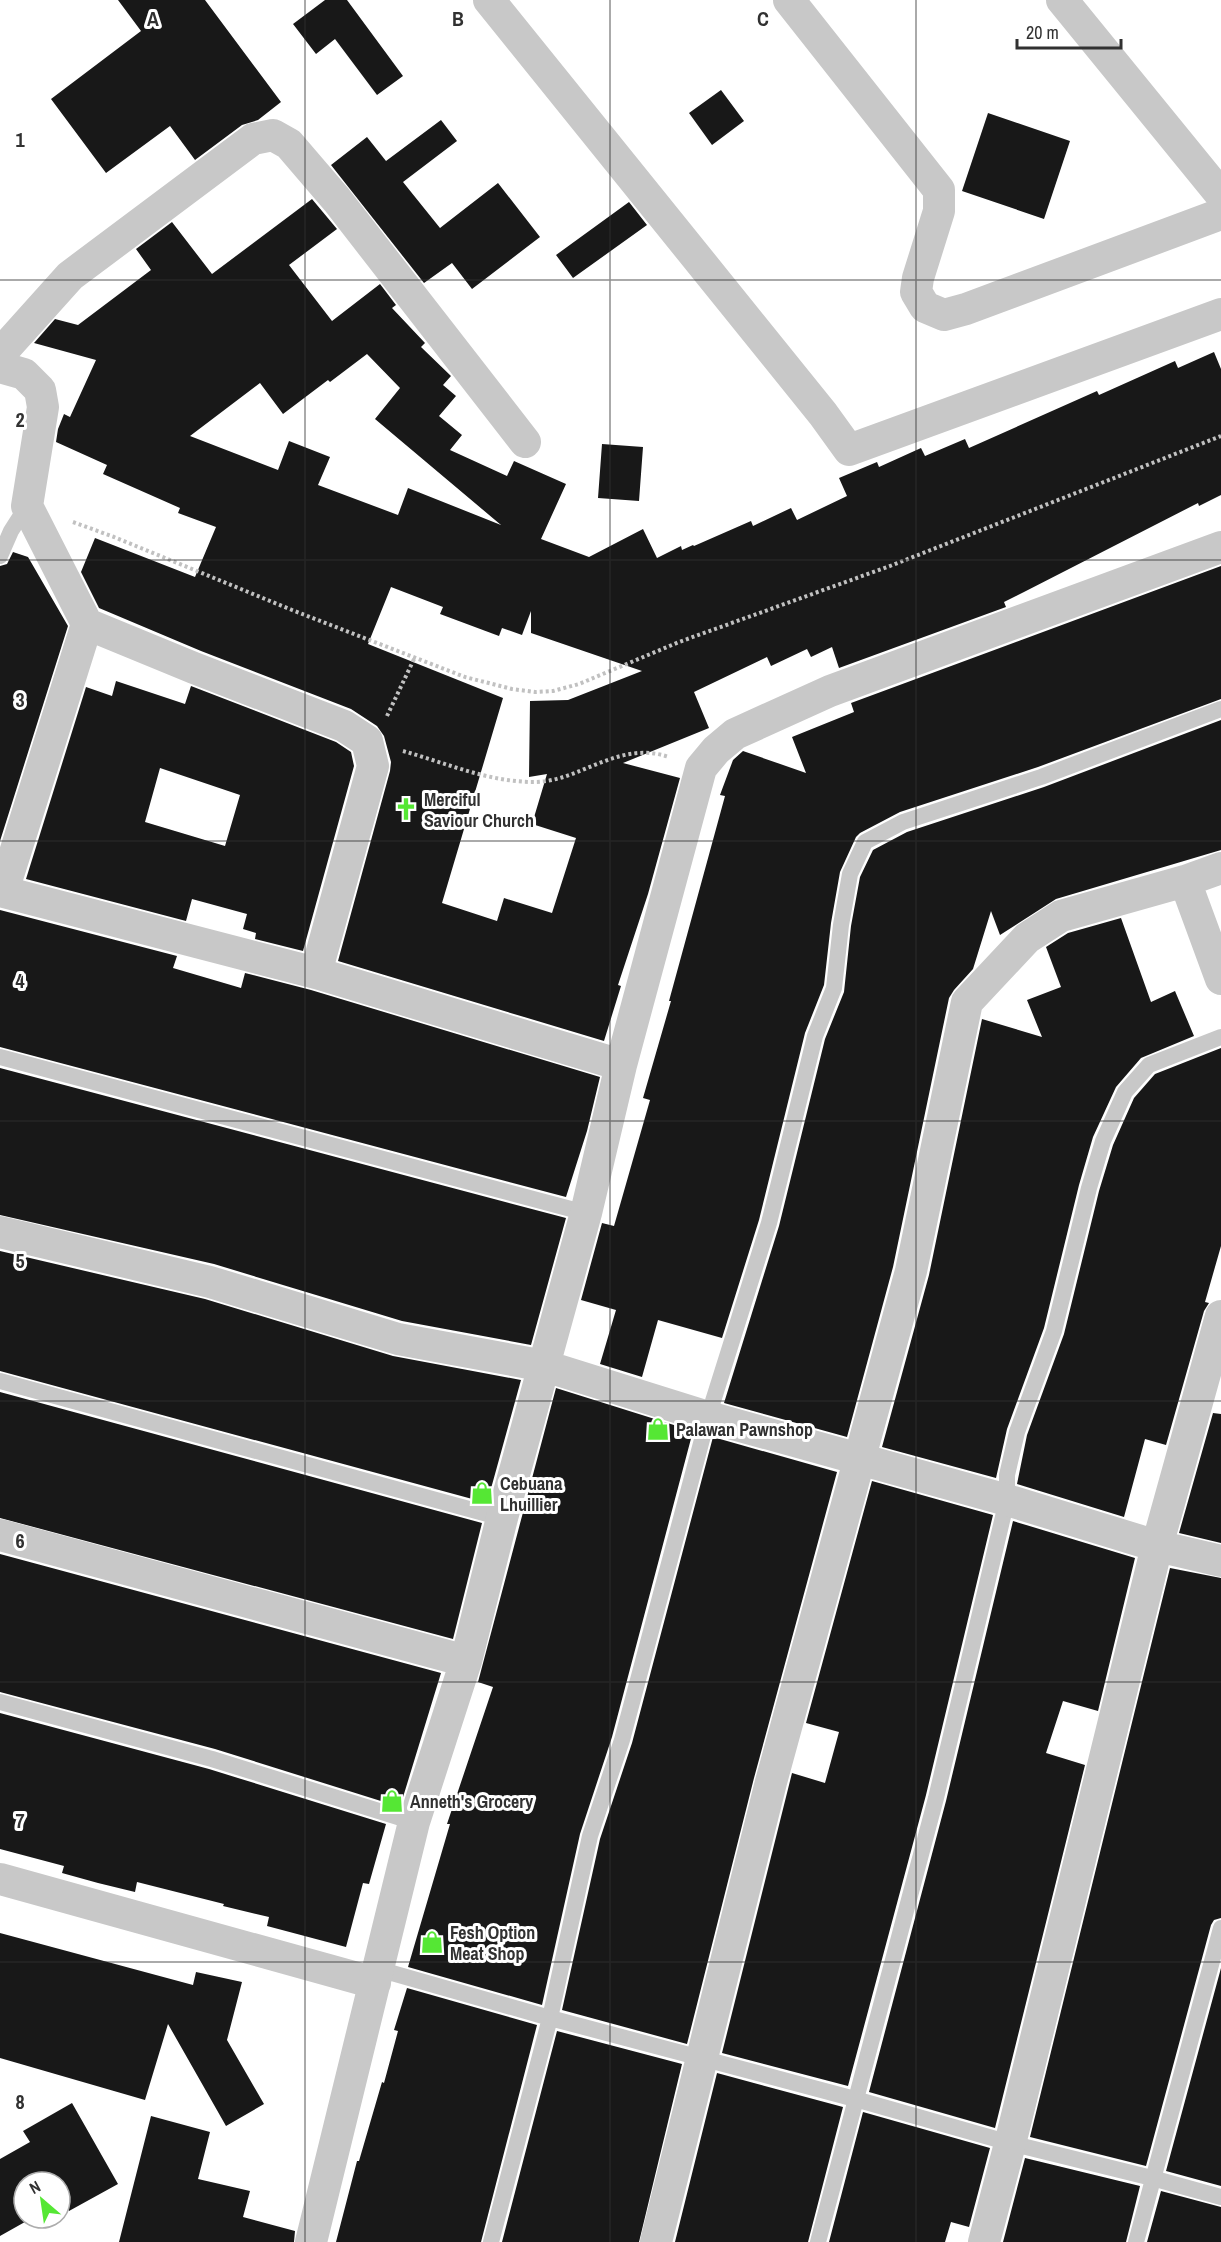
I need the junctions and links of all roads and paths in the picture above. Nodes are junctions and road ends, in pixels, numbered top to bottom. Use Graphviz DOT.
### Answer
graph roads {
  1 [pos="489,0"];
  2 [pos="789,0"];
  3 [pos="1062,0"];
  4 [pos="1221,195"];
  5 [pos="1221,214"];
  6 [pos="1221,314"];
  7 [pos="0,354"];
  8 [pos="0,367"];
  9 [pos="1221,436"];
  10 [pos="525,442"];
  11 [pos="27,506"];
  12 [pos="1221,547"];
  13 [pos="0,556"];
  14 [pos="87,624"];
  15 [pos="415,657"];
  16 [pos="1221,709"];
  17 [pos="367,741"];
  18 [pos="701,768"];
  19 [pos="1221,868"];
  20 [pos="1185,881"];
  21 [pos="2,891"];
  22 [pos="316,973"];
  23 [pos="1221,979"];
  24 [pos="1221,1037"];
  25 [pos="0,1057"];
  26 [pos="621,1065"];
  27 [pos="586,1213"];
  28 [pos="0,1232"];
  29 [pos="1221,1316"];
  30 [pos="545,1366"];
  31 [pos="0,1381"];
  32 [pos="708,1417"];
  33 [pos="860,1458"];
  34 [pos="1007,1500"];
  35 [pos="502,1518"];
  36 [pos="0,1535"];
  37 [pos="1157,1546"];
  38 [pos="1221,1561"];
  39 [pos="466,1661"];
  40 [pos="0,1702"];
  41 [pos="414,1822"];
  42 [pos="0,1879"];
  43 [pos="1221,1928"];
  44 [pos="376,1976"];
  45 [pos="550,2018"];
  46 [pos="704,2058"];
  47 [pos="855,2098"];
  48 [pos="1010,2143"];
  49 [pos="1152,2178"];
  50 [pos="1221,2197"];
  51 [pos="311,2242"];
  52 [pos="491,2242"];
  53 [pos="656,2242"];
  54 [pos="818,2242"];
  55 [pos="984,2242"];
  56 [pos="1136,2242"];
  1 -- 6 [label="street"];
  2 -- 5 [label="street"];
  3 -- 4 [label="street"];
  7 -- 10 [label="street"];
  8 -- 11 [label="street"];
  9 -- 15 [label="path"];
  11 -- 13 [label="lane"];
  11 -- 14 [label="street"];
  11 -- 15 [label="path"];
  12 -- 18 [label="street"];
  14 -- 17 [label="street"];
  14 -- 21 [label="street"];
  15 -- 17 [label="path"];
  16 -- 32 [label="lane"];
  17 -- 18 [label="path"];
  17 -- 22 [label="street"];
  18 -- 26 [label="street"];
  19 -- 20 [label="street"];
  20 -- 23 [label="street"];
  20 -- 33 [label="street"];
  21 -- 22 [label="street"];
  22 -- 26 [label="street"];
  24 -- 34 [label="lane"];
  25 -- 27 [label="lane"];
  26 -- 27 [label="street"];
  27 -- 30 [label="street"];
  28 -- 30 [label="street"];
  29 -- 37 [label="street"];
  30 -- 32 [label="street"];
  30 -- 35 [label="street"];
  31 -- 35 [label="lane"];
  32 -- 33 [label="street"];
  32 -- 45 [label="lane"];
  33 -- 34 [label="street"];
  33 -- 46 [label="street"];
  34 -- 37 [label="street"];
  34 -- 47 [label="lane"];
  35 -- 39 [label="street"];
  36 -- 39 [label="street"];
  37 -- 38 [label="street"];
  37 -- 48 [label="street"];
  39 -- 41 [label="street"];
  40 -- 41 [label="lane"];
  41 -- 44 [label="street"];
  42 -- 44 [label="street"];
  43 -- 49 [label="lane"];
  44 -- 45 [label="lane"];
  44 -- 51 [label="street"];
  45 -- 46 [label="lane"];
  45 -- 52 [label="lane"];
  46 -- 47 [label="lane"];
  46 -- 53 [label="street"];
  47 -- 48 [label="lane"];
  47 -- 54 [label="lane"];
  48 -- 49 [label="lane"];
  48 -- 55 [label="street"];
  49 -- 50 [label="lane"];
  49 -- 56 [label="lane"];
}
